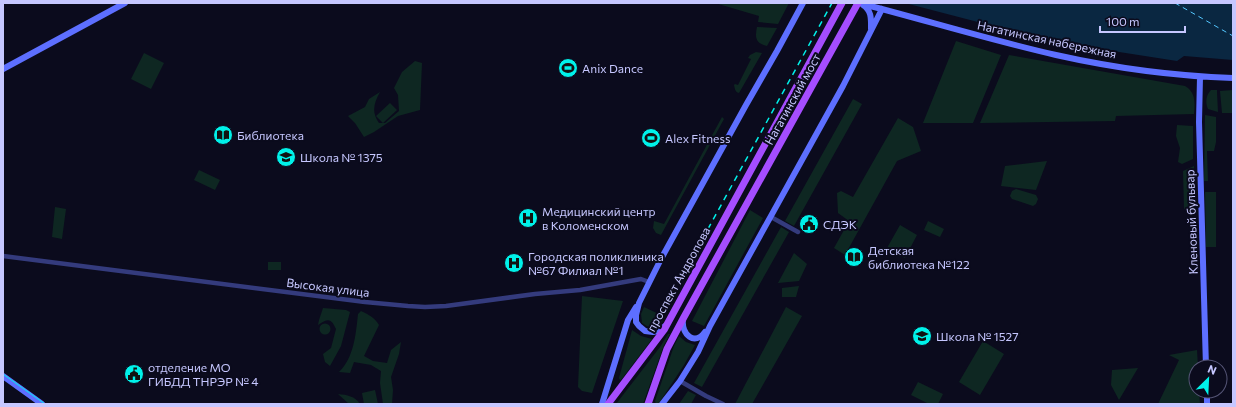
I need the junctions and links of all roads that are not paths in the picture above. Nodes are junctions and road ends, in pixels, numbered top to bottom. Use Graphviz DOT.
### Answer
graph roads {
  1 [pos="125,3"];
  2 [pos="802,3"];
  3 [pos="842,3"];
  4 [pos="859,3"];
  5 [pos="882,9"];
  6 [pos="871,31"];
  7 [pos="3,69"];
  8 [pos="1200,77"];
  9 [pos="1233,78"];
  10 [pos="735,200"];
  11 [pos="745,206"];
  12 [pos="771,217"];
  13 [pos="798,232"];
  14 [pos="3,256"];
  15 [pos="649,282"];
  16 [pos="639,303"];
  17 [pos="684,317"];
  18 [pos="667,324"];
  19 [pos="710,326"];
  20 [pos="1206,359"];
  21 [pos="3,376"];
  22 [pos="680,381"];
  23 [pos="42,404"];
  24 [pos="602,404"];
  25 [pos="608,404"];
  26 [pos="648,404"];
  27 [pos="662,404"];
  28 [pos="723,404"];
  1 -- 7 [label="main road"];
  2 -- 15 [label="main road"];
  3 -- 10 [label="main road, Нагатинский мост"];
  4 -- 5 [label="main road, Нагатинская набережная"];
  4 -- 6 [label="main road"];
  4 -- 11 [label="main road, Нагатинский мост"];
  5 -- 6 [label="main road"];
  5 -- 8 [label="main road, Нагатинская набережная"];
  6 -- 12 [label="main road"];
  8 -- 9 [label="main road, Нагатинская набережная"];
  8 -- 20 [label="main road, Кленовый бульвар"];
  10 -- 18 [label="main road, проспект Андропова"];
  11 -- 17 [label="main road, проспект Андропова"];
  12 -- 13 [label="street"];
  12 -- 19 [label="main road"];
  14 -- 15 [label="street, Высокая улица"];
  15 -- 16 [label="main road"];
  16 -- 18 [label="main road"];
  16 -- 24 [label="main road"];
  17 -- 19 [label="main road"];
  17 -- 26 [label="main road, проспект Андропова"];
  18 -- 25 [label="main road, проспект Андропова"];
  19 -- 22 [label="main road"];
  21 -- 23 [label="main road"];
  22 -- 27 [label="main road"];
  22 -- 28 [label="street"];
}
